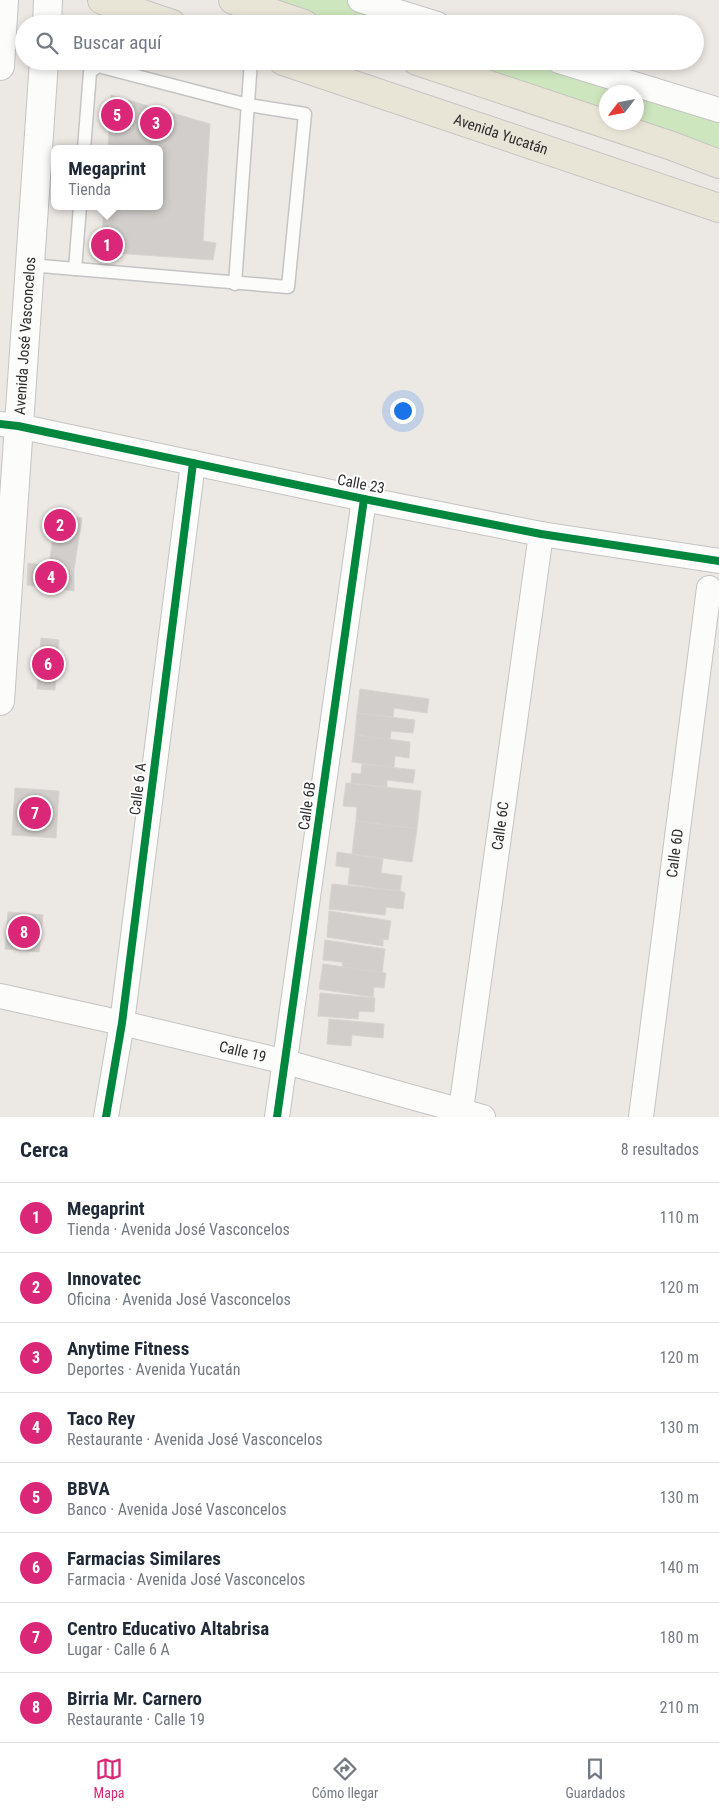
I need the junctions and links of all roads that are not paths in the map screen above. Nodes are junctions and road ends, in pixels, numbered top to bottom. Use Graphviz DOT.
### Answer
graph roads {
  1 [pos="4,0"];
  2 [pos="48,0"];
  3 [pos="102,0"];
  4 [pos="232,0"];
  5 [pos="360,0"];
  6 [pos="47,15"];
  7 [pos="146,15"];
  8 [pos="277,15"];
  9 [pos="408,15"];
  10 [pos="0,66"];
  11 [pos="43,70"];
  12 [pos="93,70"];
  13 [pos="113,70"];
  14 [pos="250,70"];
  15 [pos="311,70"];
  16 [pos="444,70"];
  17 [pos="588,70"];
  18 [pos="248,105"];
  19 [pos="719,110"];
  20 [pos="84,145"];
  21 [pos="719,164"];
  22 [pos="719,208"];
  23 [pos="80,210"];
  24 [pos="29,265"];
  25 [pos="75,269"];
  26 [pos="235,284"];
  27 [pos="9,425"];
  28 [pos="193,464"];
  29 [pos="364,499"];
  30 [pos="541,534"];
  31 [pos="719,562"];
  32 [pos="709,588"];
  33 [pos="0,701"];
  34 [pos="0,996"];
  35 [pos="122,1023"];
  36 [pos="286,1062"];
  37 [pos="460,1114"];
  38 [pos="106,1117"];
  39 [pos="276,1117"];
  40 [pos="483,1117"];
  41 [pos="641,1117"];
  1 -- 10 [label="main road"];
  2 -- 6 [label="main road"];
  3 -- 7 [label="main road"];
  4 -- 8 [label="main road"];
  5 -- 9 [label="street"];
  11 -- 24 [label="main road, Avenida José Vasconcelos"];
  12 -- 20 [label="lane"];
  13 -- 18 [label="lane"];
  14 -- 18 [label="lane"];
  15 -- 22 [label="main road, Avenida Yucatán"];
  16 -- 21 [label="main road"];
  17 -- 19 [label="street"];
  18 -- 26 [label="lane"];
  18 -- 26 [label="lane"];
  23 -- 25 [label="lane"];
  24 -- 25 [label="lane"];
  24 -- 27 [label="main road, Avenida José Vasconcelos"];
  25 -- 26 [label="lane"];
  27 -- 28 [label="street, Calle 23"];
  27 -- 33 [label="main road, Avenida José Vasconcelos"];
  28 -- 29 [label="street, Calle 23"];
  28 -- 35 [label="street, Calle 6 A"];
  29 -- 30 [label="street, Calle 23"];
  29 -- 36 [label="street, Calle 6B"];
  30 -- 31 [label="street, Calle 23"];
  30 -- 37 [label="street, Calle 6C"];
  32 -- 41 [label="street, Calle 6D"];
  34 -- 35 [label="street, Calle 19"];
  35 -- 36 [label="street, Calle 19"];
  35 -- 38 [label="street, Calle 6 A"];
  36 -- 37 [label="street, Calle 19"];
  36 -- 39 [label="street, Calle 6B"];
  37 -- 40 [label="street, Calle 19"];
}
